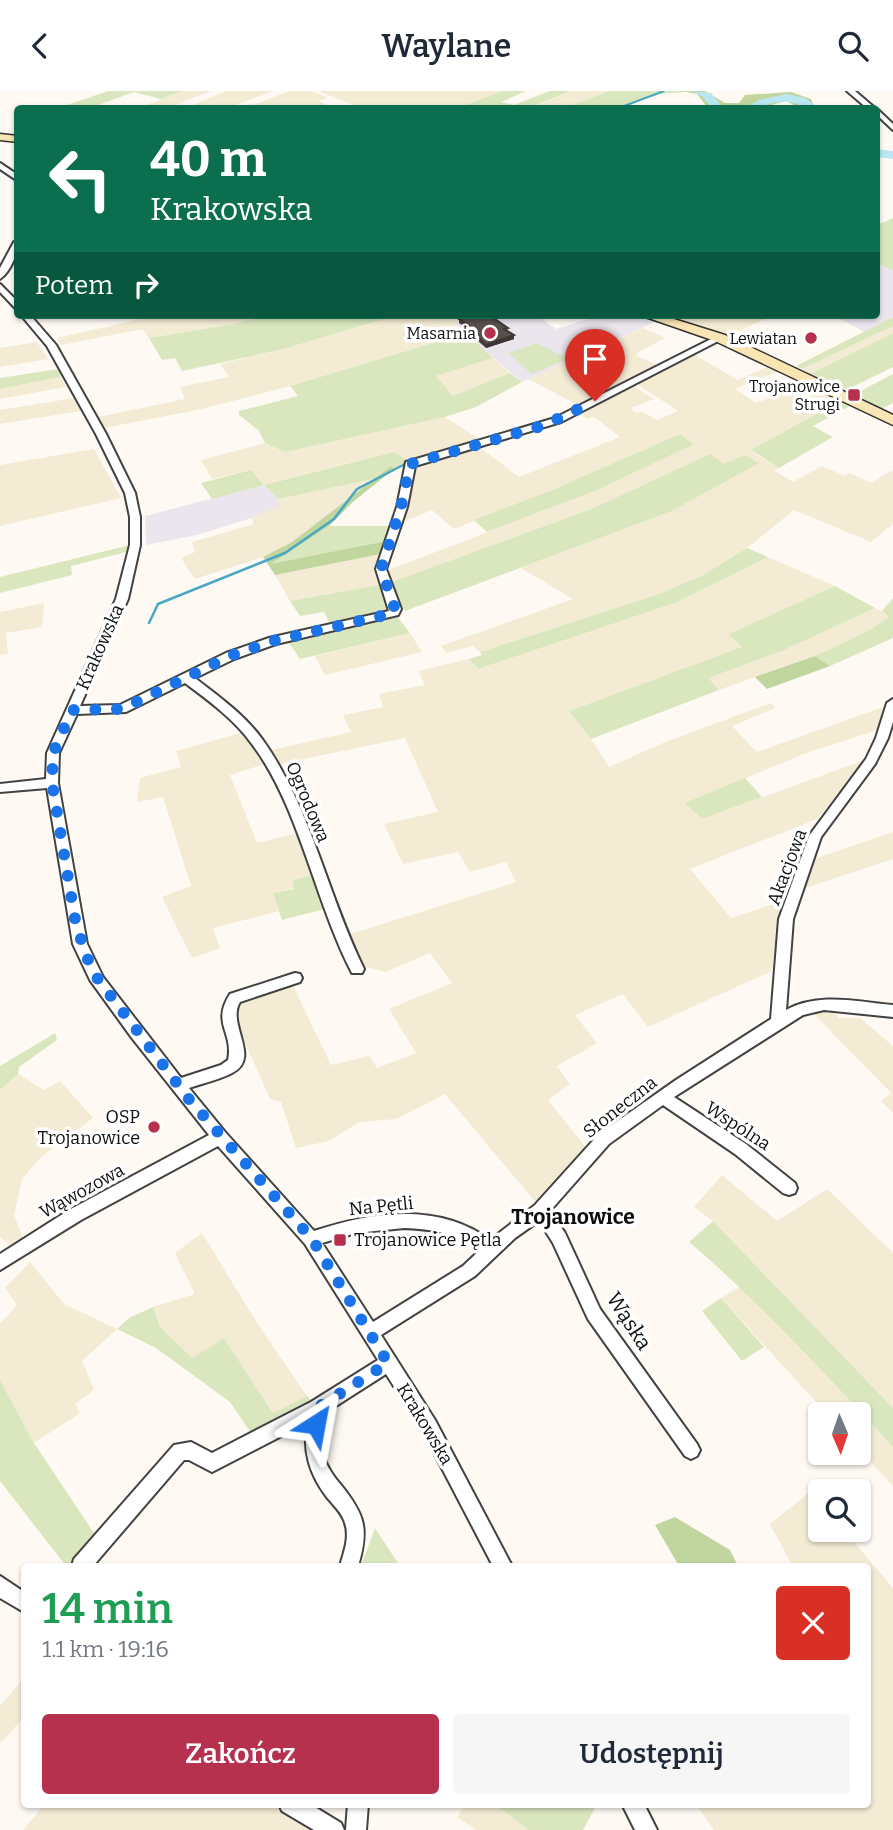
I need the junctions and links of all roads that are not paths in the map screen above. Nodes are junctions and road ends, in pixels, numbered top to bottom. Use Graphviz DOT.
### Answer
graph roads {
  1 [pos="851,91"];
  2 [pos="869,105"];
  3 [pos="880,115"];
  4 [pos="893,128"];
  5 [pos="0,165"];
  6 [pos="14,176"];
  7 [pos="14,250"];
  8 [pos="0,276"];
  9 [pos="0,287"];
  10 [pos="14,303"];
  11 [pos="30,319"];
  12 [pos="660,319"];
  13 [pos="720,338"];
  14 [pos="893,421"];
  15 [pos="186,677"];
  16 [pos="893,703"];
  17 [pos="72,710"];
  18 [pos="52,783"];
  19 [pos="0,788"];
  20 [pos="357,969"];
  21 [pos="295,978"];
  22 [pos="893,1010"];
  23 [pos="778,1022"];
  24 [pos="180,1085"];
  25 [pos="664,1098"];
  26 [pos="220,1137"];
  27 [pos="789,1188"];
  28 [pos="541,1210"];
  29 [pos="312,1239"];
  30 [pos="491,1249"];
  31 [pos="0,1263"];
  32 [pos="369,1333"];
  33 [pos="388,1363"];
  34 [pos="317,1408"];
  35 [pos="691,1450"];
  36 [pos="84,1563"];
  37 [pos="350,1563"];
  38 [pos="501,1563"];
  39 [pos="0,1585"];
  40 [pos="21,1601"];
  41 [pos="296,1808"];
  42 [pos="358,1808"];
  43 [pos="634,1808"];
  44 [pos="334,1830"];
  45 [pos="356,1830"];
  46 [pos="647,1830"];
  1 -- 2 [label="street"];
  3 -- 4 [label="street"];
  5 -- 6 [label="street"];
  7 -- 8 [label="street"];
  9 -- 10 [label="street"];
  11 -- 17 [label="street, Krakowska"];
  12 -- 13 [label="main road"];
  13 -- 14 [label="main road"];
  13 -- 15 [label="street"];
  15 -- 17 [label="street"];
  15 -- 20 [label="street, Ogrodowa"];
  16 -- 23 [label="street, Akacjowa"];
  17 -- 18 [label="street, Krakowska"];
  18 -- 19 [label="street"];
  18 -- 24 [label="street, Krakowska"];
  21 -- 24 [label="street"];
  22 -- 23 [label="street, Słoneczna"];
  23 -- 25 [label="street, Słoneczna"];
  24 -- 26 [label="street, Krakowska"];
  25 -- 27 [label="street, Wspólna"];
  25 -- 28 [label="street, Słoneczna"];
  26 -- 29 [label="street, Krakowska"];
  26 -- 31 [label="street, Wąwozowa"];
  28 -- 30 [label="street, Słoneczna"];
  28 -- 35 [label="street, Wąska"];
  29 -- 30 [label="street, Na Pętli"];
  29 -- 32 [label="street, Krakowska"];
  30 -- 32 [label="street, Słoneczna"];
  32 -- 33 [label="street, Krakowska"];
  33 -- 34 [label="street"];
  33 -- 38 [label="street, Krakowska"];
  34 -- 36 [label="street"];
  34 -- 37 [label="street"];
  39 -- 40 [label="street"];
  41 -- 44 [label="street"];
  42 -- 45 [label="street"];
  43 -- 46 [label="street"];
}
